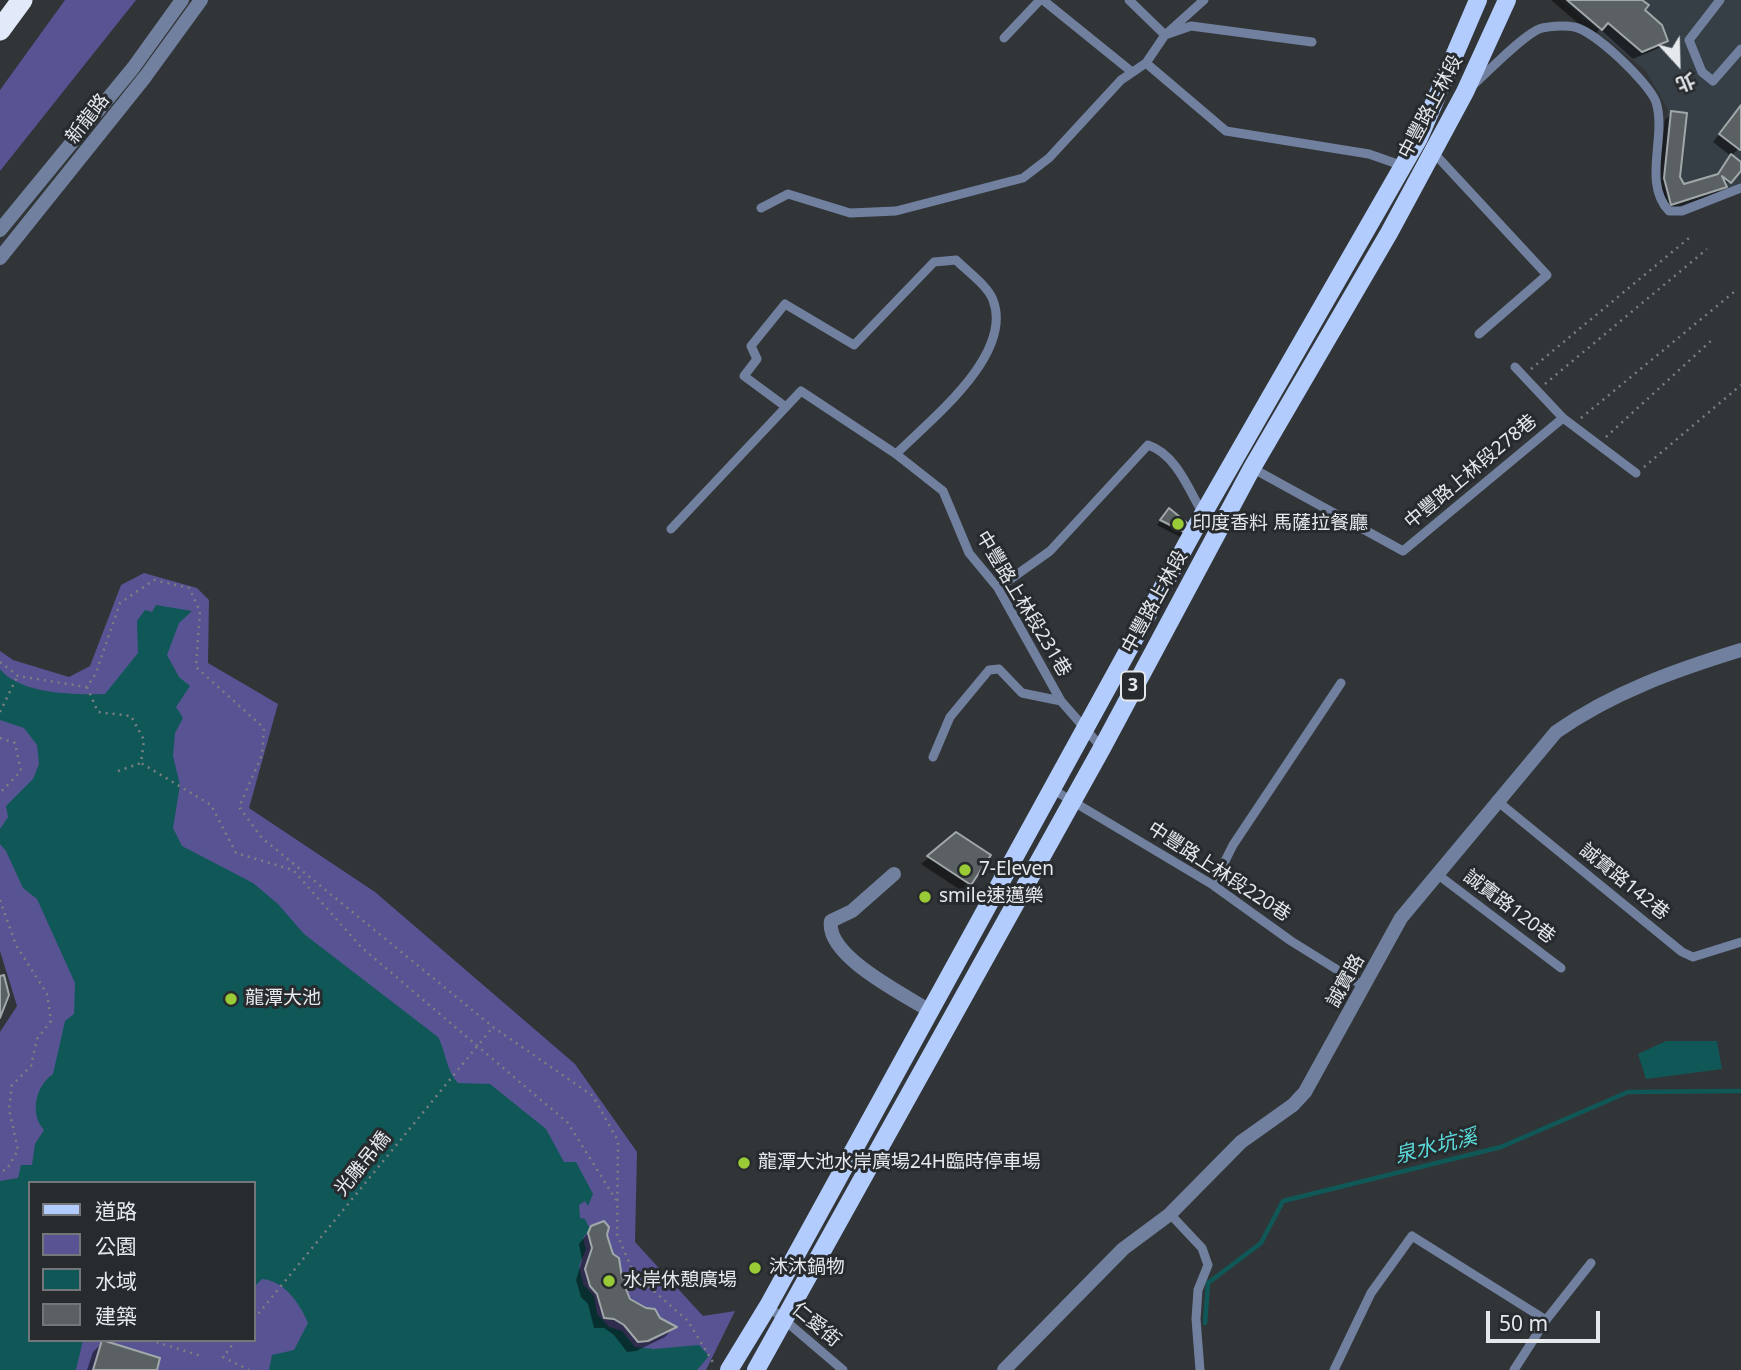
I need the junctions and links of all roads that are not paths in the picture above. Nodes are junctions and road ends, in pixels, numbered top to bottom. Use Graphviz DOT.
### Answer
graph roads {
  1 [pos="22,0"];
  2 [pos="182,0"];
  3 [pos="201,0"];
  4 [pos="1042,0"];
  5 [pos="1129,0"];
  6 [pos="1204,0"];
  7 [pos="1507,0"];
  8 [pos="1720,0"];
  9 [pos="1473,1"];
  10 [pos="0,30"];
  11 [pos="1165,35"];
  12 [pos="1004,38"];
  13 [pos="1312,42"];
  14 [pos="1741,49"];
  15 [pos="1146,63"];
  16 [pos="1132,72"];
  17 [pos="1465,92"];
  18 [pos="1419,138"];
  19 [pos="1432,151"];
  20 [pos="1411,171"];
  21 [pos="1741,188"];
  22 [pos="761,208"];
  23 [pos="0,230"];
  24 [pos="0,258"];
  25 [pos="1479,334"];
  26 [pos="1515,368"];
  27 [pos="786,407"];
  28 [pos="1563,418"];
  29 [pos="896,454"];
  30 [pos="1252,468"];
  31 [pos="1636,473"];
  32 [pos="1203,514"];
  33 [pos="671,529"];
  34 [pos="998,588"];
  35 [pos="1741,650"];
  36 [pos="1341,683"];
  37 [pos="1060,701"];
  38 [pos="1085,730"];
  39 [pos="1102,748"];
  40 [pos="933,757"];
  41 [pos="1052,789"];
  42 [pos="1072,800"];
  43 [pos="1496,800"];
  44 [pos="894,874"];
  45 [pos="1437,874"];
  46 [pos="1213,885"];
  47 [pos="1741,943"];
  48 [pos="1561,968"];
  49 [pos="1365,987"];
  50 [pos="930,1012"];
  51 [pos="1170,1214"];
  52 [pos="1591,1263"];
  53 [pos="768,1306"];
  54 [pos="781,1320"];
  55 [pos="1546,1320"];
  56 [pos="729,1370"];
  57 [pos="756,1370"];
  58 [pos="843,1370"];
  59 [pos="1004,1370"];
  60 [pos="1200,1370"];
  61 [pos="1334,1370"];
  62 [pos="1514,1370"];
  1 -- 10 [label="highway"];
  2 -- 23 [label="street, 新龍路"];
  3 -- 24 [label="street, 新龍路"];
  4 -- 12 [label="lane"];
  4 -- 16 [label="lane"];
  5 -- 11 [label="lane"];
  6 -- 11 [label="lane"];
  7 -- 17 [label="main road, 中豐路上林段 / 3"];
  8 -- 14 [label="lane"];
  9 -- 18 [label="main road, 中豐路上林段 / 3"];
  11 -- 13 [label="lane"];
  11 -- 15 [label="lane"];
  15 -- 16 [label="lane"];
  15 -- 20 [label="lane"];
  16 -- 22 [label="lane"];
  17 -- 19 [label="main road, 中豐路上林段 / 3"];
  17 -- 21 [label="lane"];
  18 -- 19 [label="lane"];
  18 -- 20 [label="main road, 中豐路上林段 / 3"];
  19 -- 20 [label="main road, 中豐路上林段 / 3"];
  19 -- 25 [label="lane"];
  20 -- 30 [label="main road, 中豐路上林段 / 3"];
  20 -- 32 [label="main road, 中豐路上林段 / 3"];
  26 -- 28 [label="lane"];
  27 -- 29 [label="lane, 中豐路上林段231巷"];
  27 -- 29 [label="lane"];
  27 -- 33 [label="lane, 中豐路上林段231巷"];
  28 -- 30 [label="lane, 中豐路上林段278巷"];
  28 -- 31 [label="lane"];
  29 -- 34 [label="lane, 中豐路上林段231巷"];
  30 -- 39 [label="main road, 中豐路上林段 / 3"];
  32 -- 34 [label="lane"];
  32 -- 38 [label="main road, 中豐路上林段 / 3"];
  34 -- 37 [label="lane, 中豐路上林段231巷"];
  35 -- 43 [label="street, 誠實路"];
  36 -- 46 [label="lane"];
  37 -- 38 [label="lane, 中豐路上林段231巷"];
  37 -- 40 [label="lane"];
  38 -- 39 [label="lane, 中豐路上林段231巷"];
  38 -- 41 [label="main road, 中豐路上林段 / 3"];
  39 -- 42 [label="main road, 中豐路上林段 / 3"];
  41 -- 42 [label="lane, 中豐路上林段220巷"];
  41 -- 50 [label="main road, 中豐路上林段 / 3"];
  42 -- 46 [label="lane, 中豐路上林段220巷"];
  42 -- 54 [label="main road, 中豐路上林段 / 3"];
  43 -- 45 [label="street, 誠實路"];
  43 -- 47 [label="lane, 誠實路142巷"];
  44 -- 50 [label="street"];
  45 -- 48 [label="lane, 誠實路120巷"];
  45 -- 49 [label="street, 誠實路"];
  46 -- 49 [label="lane, 中豐路上林段220巷"];
  49 -- 51 [label="street, 誠實路"];
  50 -- 53 [label="main road, 中豐路上林段 / 3"];
  51 -- 59 [label="street, 誠實路"];
  51 -- 60 [label="lane"];
  52 -- 55 [label="lane"];
  53 -- 54 [label="lane, 仁愛街"];
  53 -- 56 [label="main road, 中豐路上林段 / 3"];
  54 -- 57 [label="main road, 中豐路上林段 / 3"];
  54 -- 58 [label="lane, 仁愛街"];
  55 -- 61 [label="lane"];
  55 -- 62 [label="lane"];
}
